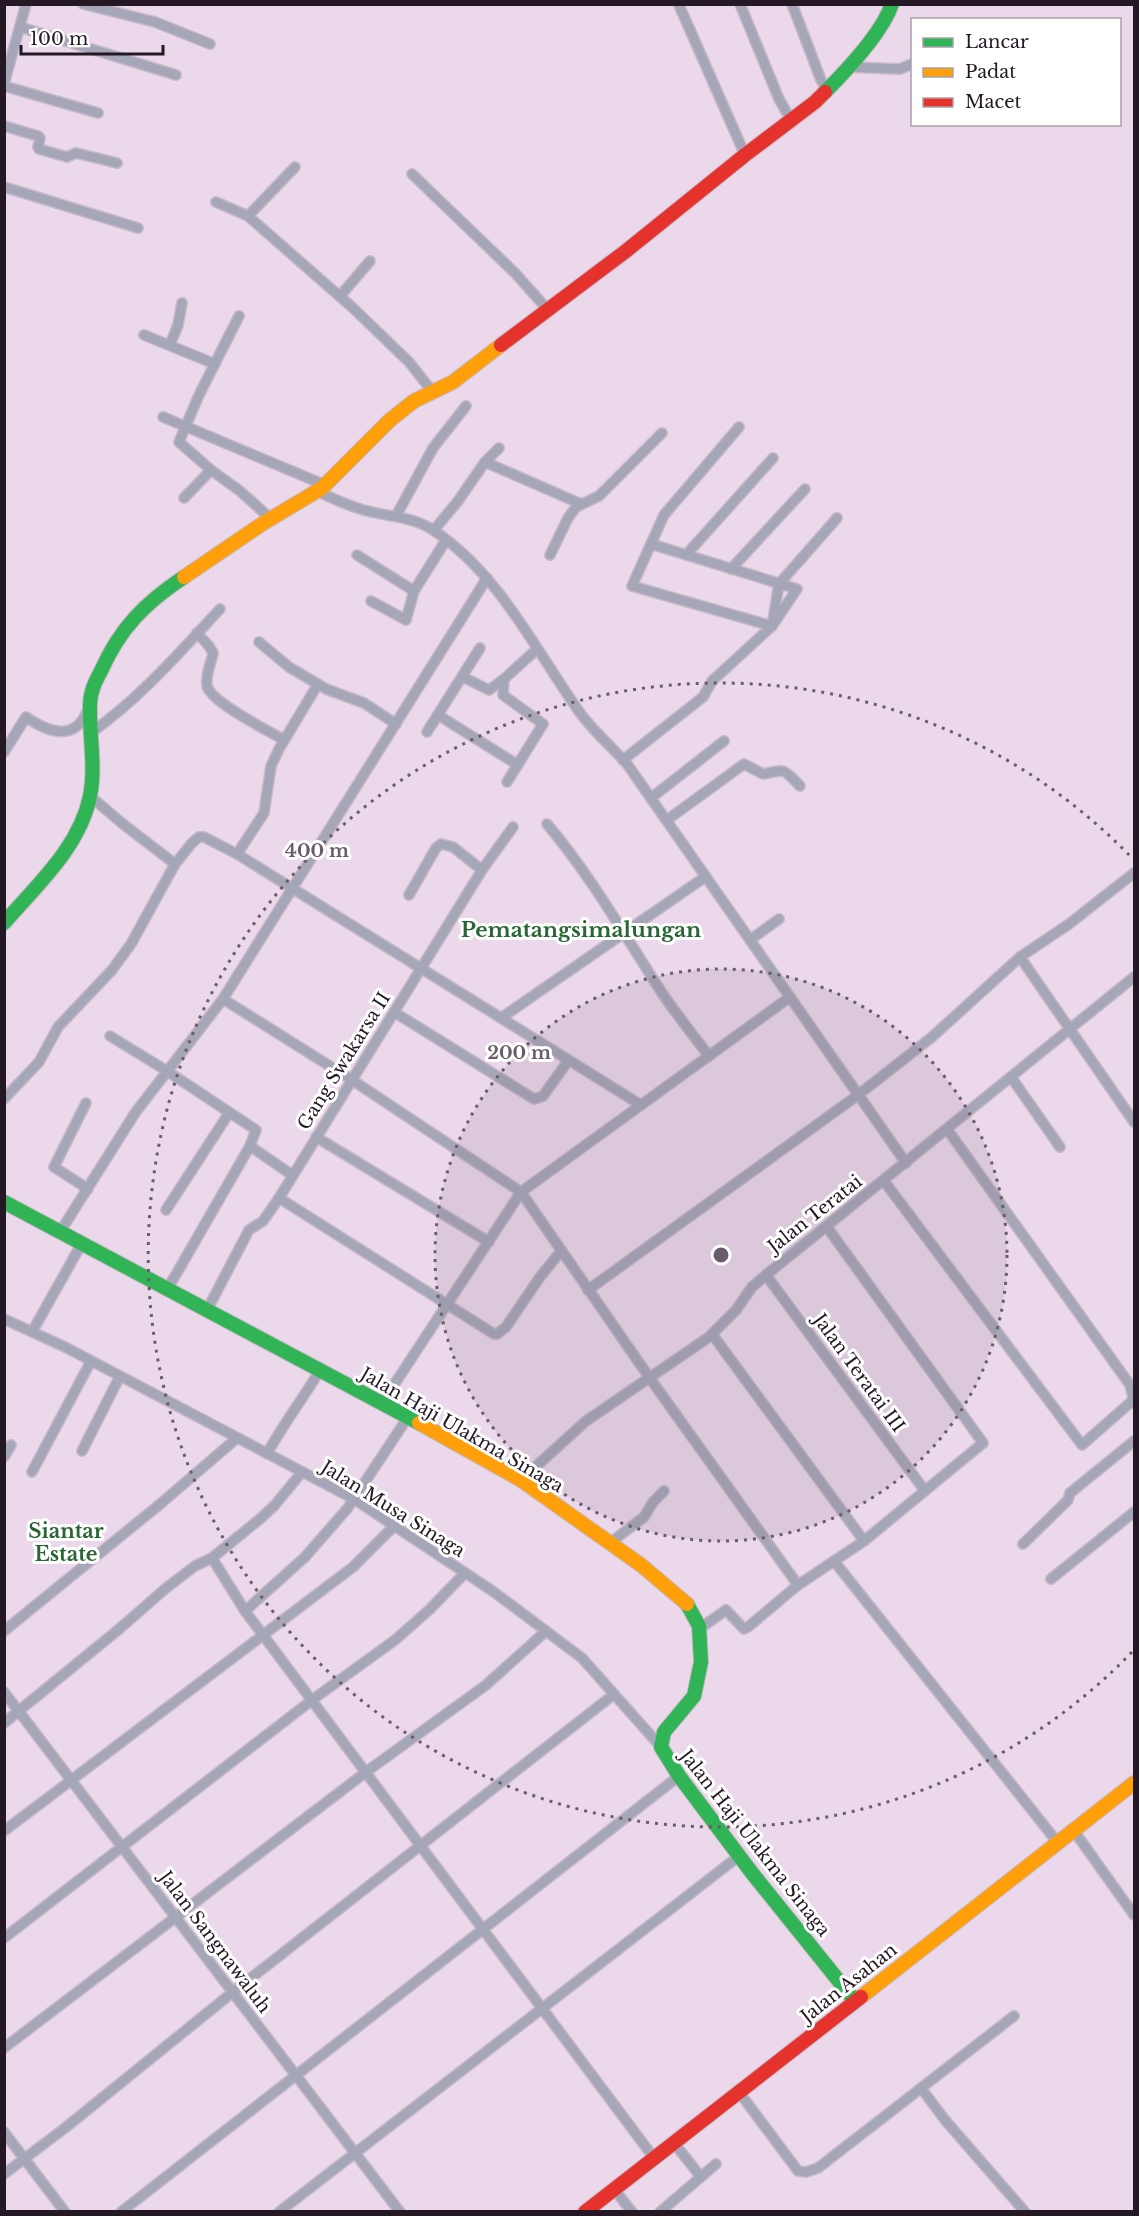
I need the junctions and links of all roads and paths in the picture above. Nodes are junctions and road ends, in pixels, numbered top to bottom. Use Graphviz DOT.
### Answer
graph roads {
  1 [pos="26,4"];
  2 [pos="83,4"];
  3 [pos="740,4"];
  4 [pos="792,4"];
  5 [pos="892,4"];
  6 [pos="679,5"];
  7 [pos="20,27"];
  8 [pos="4,34"];
  9 [pos="16,38"];
  10 [pos="210,44"];
  11 [pos="911,64"];
  12 [pos="848,67"];
  13 [pos="176,75"];
  14 [pos="5,81"];
  15 [pos="827,90"];
  16 [pos="98,113"];
  17 [pos="791,120"];
  18 [pos="4,126"];
  19 [pos="745,155"];
  20 [pos="117,163"];
  21 [pos="295,167"];
  22 [pos="412,174"];
  23 [pos="4,187"];
  24 [pos="216,202"];
  25 [pos="248,216"];
  26 [pos="138,228"];
  27 [pos="370,261"];
  28 [pos="340,297"];
  29 [pos="182,303"];
  30 [pos="548,310"];
  31 [pos="239,316"];
  32 [pos="144,335"];
  33 [pos="170,345"];
  34 [pos="215,364"];
  35 [pos="432,391"];
  36 [pos="466,406"];
  37 [pos="163,417"];
  38 [pos="186,425"];
  39 [pos="739,427"];
  40 [pos="662,433"];
  41 [pos="499,448"];
  42 [pos="773,458"];
  43 [pos="485,462"];
  44 [pos="212,470"];
  45 [pos="321,488"];
  46 [pos="805,489"];
  47 [pos="184,498"];
  48 [pos="581,504"];
  49 [pos="396,516"];
  50 [pos="837,518"];
  51 [pos="271,519"];
  52 [pos="434,530"];
  53 [pos="446,540"];
  54 [pos="651,544"];
  55 [pos="357,555"];
  56 [pos="550,555"];
  57 [pos="686,555"];
  58 [pos="731,569"];
  59 [pos="487,578"];
  60 [pos="779,584"];
  61 [pos="414,591"];
  62 [pos="371,601"];
  63 [pos="220,609"];
  64 [pos="771,626"];
  65 [pos="197,633"];
  66 [pos="259,642"];
  67 [pos="480,648"];
  68 [pos="537,649"];
  69 [pos="463,677"];
  70 [pos="504,679"];
  71 [pos="318,684"];
  72 [pos="90,704"];
  73 [pos="438,715"];
  74 [pos="396,724"];
  75 [pos="93,732"];
  76 [pos="427,732"];
  77 [pos="284,740"];
  78 [pos="723,741"];
  79 [pos="4,752"];
  80 [pos="623,760"];
  81 [pos="518,765"];
  82 [pos="507,782"];
  83 [pos="800,786"];
  84 [pos="90,796"];
  85 [pos="651,798"];
  86 [pos="667,820"];
  87 [pos="547,824"];
  88 [pos="513,827"];
  89 [pos="237,854"];
  90 [pos="175,864"];
  91 [pos="482,870"];
  92 [pos="1134,873"];
  93 [pos="705,877"];
  94 [pos="293,889"];
  95 [pos="409,895"];
  96 [pos="778,919"];
  97 [pos="4,923"];
  98 [pos="624,933"];
  99 [pos="750,940"];
  100 [pos="1020,957"];
  101 [pos="421,969"];
  102 [pos="1131,980"];
  103 [pos="1134,991"];
  104 [pos="790,997"];
  105 [pos="223,999"];
  106 [pos="394,1012"];
  107 [pos="501,1018"];
  108 [pos="1070,1029"];
  109 [pos="110,1036"];
  110 [pos="709,1056"];
  111 [pos="568,1061"];
  112 [pos="167,1071"];
  113 [pos="1011,1077"];
  114 [pos="352,1080"];
  115 [pos="858,1095"];
  116 [pos="4,1099"];
  117 [pos="86,1103"];
  118 [pos="641,1106"];
  119 [pos="229,1113"];
  120 [pos="1134,1122"];
  121 [pos="947,1129"];
  122 [pos="316,1137"];
  123 [pos="250,1146"];
  124 [pos="1060,1147"];
  125 [pos="906,1163"];
  126 [pos="292,1175"];
  127 [pos="884,1180"];
  128 [pos="88,1189"];
  129 [pos="521,1192"];
  130 [pos="279,1198"];
  131 [pos="4,1202"];
  132 [pos="166,1210"];
  133 [pos="827,1227"];
  134 [pos="60,1232"];
  135 [pos="489,1242"];
  136 [pos="82,1244"];
  137 [pos="561,1251"];
  138 [pos="766,1275"];
  139 [pos="167,1290"];
  140 [pos="588,1290"];
  141 [pos="447,1305"];
  142 [pos="207,1310"];
  143 [pos="4,1319"];
  144 [pos="32,1332"];
  145 [pos="712,1334"];
  146 [pos="91,1361"];
  147 [pos="320,1370"];
  148 [pos="120,1376"];
  149 [pos="649,1377"];
  150 [pos="382,1403"];
  151 [pos="408,1417"];
  152 [pos="237,1438"];
  153 [pos="1134,1441"];
  154 [pos="11,1445"];
  155 [pos="82,1451"];
  156 [pos="267,1454"];
  157 [pos="4,1457"];
  158 [pos="32,1472"];
  159 [pos="302,1472"];
  160 [pos="521,1480"];
  161 [pos="664,1491"];
  162 [pos="925,1491"];
  163 [pos="354,1499"];
  164 [pos="1134,1512"];
  165 [pos="394,1526"];
  166 [pos="864,1541"];
  167 [pos="610,1543"];
  168 [pos="1023,1544"];
  169 [pos="212,1558"];
  170 [pos="834,1561"];
  171 [pos="465,1573"];
  172 [pos="1051,1579"];
  173 [pos="798,1585"];
  174 [pos="245,1611"];
  175 [pos="699,1629"];
  176 [pos="4,1631"];
  177 [pos="546,1631"];
  178 [pos="262,1634"];
  179 [pos="4,1692"];
  180 [pos="613,1695"];
  181 [pos="312,1700"];
  182 [pos="19,1712"];
  183 [pos="4,1723"];
  184 [pos="661,1747"];
  185 [pos="366,1772"];
  186 [pos="679,1776"];
  187 [pos="71,1779"];
  188 [pos="1134,1783"];
  189 [pos="4,1831"];
  190 [pos="1074,1831"];
  191 [pos="1058,1843"];
  192 [pos="421,1846"];
  193 [pos="122,1847"];
  194 [pos="739,1856"];
  195 [pos="1134,1914"];
  196 [pos="176,1917"];
  197 [pos="483,1929"];
  198 [pos="4,1938"];
  199 [pos="233,1992"];
  200 [pos="855,2001"];
  201 [pos="542,2009"];
  202 [pos="1014,2016"];
  203 [pos="4,2048"];
  204 [pos="296,2076"];
  205 [pos="921,2088"];
  206 [pos="739,2092"];
  207 [pos="4,2132"];
  208 [pos="674,2143"];
  209 [pos="356,2153"];
  210 [pos="654,2158"];
  211 [pos="24,2159"];
  212 [pos="716,2164"];
  213 [pos="4,2174"];
  214 [pos="701,2177"];
  215 [pos="614,2189"];
  216 [pos="65,2211"];
  217 [pos="121,2211"];
  218 [pos="279,2211"];
  219 [pos="400,2211"];
  220 [pos="585,2211"];
  221 [pos="632,2211"];
  222 [pos="660,2211"];
  223 [pos="1025,2211"];
  1 -- 7 [label="street"];
  2 -- 10 [label="street"];
  3 -- 17 [label="street"];
  4 -- 15 [label="street"];
  5 -- 12 [label="main road"];
  6 -- 19 [label="street"];
  7 -- 9 [label="street"];
  7 -- 13 [label="street"];
  8 -- 9 [label="street"];
  9 -- 14 [label="street"];
  11 -- 12 [label="street"];
  12 -- 15 [label="main road"];
  14 -- 16 [label="street"];
  15 -- 17 [label="main road"];
  17 -- 19 [label="main road"];
  18 -- 20 [label="street"];
  19 -- 30 [label="main road"];
  21 -- 25 [label="street"];
  22 -- 30 [label="street"];
  23 -- 26 [label="street"];
  24 -- 25 [label="street"];
  25 -- 28 [label="street"];
  27 -- 28 [label="street"];
  28 -- 35 [label="street"];
  29 -- 33 [label="street"];
  30 -- 35 [label="main road"];
  31 -- 34 [label="street"];
  32 -- 33 [label="street"];
  33 -- 34 [label="street"];
  34 -- 38 [label="street"];
  35 -- 45 [label="main road"];
  36 -- 49 [label="street"];
  37 -- 38 [label="street"];
  38 -- 44 [label="street"];
  38 -- 45 [label="street"];
  39 -- 54 [label="street"];
  40 -- 48 [label="street"];
  41 -- 43 [label="street"];
  42 -- 57 [label="street"];
  43 -- 48 [label="street"];
  43 -- 52 [label="street"];
  44 -- 47 [label="street"];
  44 -- 51 [label="street"];
  45 -- 49 [label="street"];
  45 -- 51 [label="main road"];
  46 -- 58 [label="street"];
  48 -- 56 [label="street"];
  49 -- 52 [label="street"];
  50 -- 60 [label="street"];
  51 -- 72 [label="main road"];
  52 -- 53 [label="street"];
  53 -- 59 [label="street"];
  53 -- 61 [label="street"];
  54 -- 57 [label="street"];
  54 -- 64 [label="street"];
  55 -- 61 [label="street"];
  57 -- 58 [label="street"];
  58 -- 60 [label="street"];
  59 -- 68 [label="street"];
  59 -- 74 [label="street"];
  60 -- 64 [label="street"];
  60 -- 64 [label="street"];
  61 -- 62 [label="street"];
  63 -- 65 [label="street"];
  64 -- 80 [label="street"];
  65 -- 75 [label="street"];
  65 -- 77 [label="street"];
  66 -- 71 [label="street"];
  67 -- 69 [label="street"];
  68 -- 70 [label="street"];
  68 -- 80 [label="street"];
  69 -- 70 [label="street"];
  69 -- 73 [label="street"];
  70 -- 81 [label="street"];
  71 -- 74 [label="street"];
  71 -- 77 [label="street"];
  72 -- 75 [label="main road"];
  72 -- 79 [label="street"];
  73 -- 76 [label="street"];
  73 -- 81 [label="street"];
  74 -- 94 [label="street"];
  75 -- 84 [label="main road"];
  77 -- 89 [label="street"];
  78 -- 85 [label="street"];
  80 -- 85 [label="street"];
  81 -- 82 [label="street"];
  83 -- 86 [label="street"];
  84 -- 90 [label="street"];
  84 -- 97 [label="main road"];
  85 -- 86 [label="street"];
  86 -- 93 [label="street"];
  87 -- 98 [label="street"];
  88 -- 91 [label="street, Gang Swakarsa II"];
  89 -- 90 [label="street"];
  89 -- 94 [label="street"];
  90 -- 116 [label="street"];
  91 -- 95 [label="street"];
  91 -- 101 [label="street, Gang Swakarsa II"];
  92 -- 100 [label="street"];
  93 -- 98 [label="street"];
  93 -- 99 [label="street"];
  94 -- 101 [label="street"];
  94 -- 105 [label="street"];
  96 -- 99 [label="street"];
  98 -- 107 [label="street"];
  98 -- 110 [label="street"];
  99 -- 104 [label="street"];
  100 -- 108 [label="street"];
  100 -- 115 [label="street"];
  101 -- 106 [label="street, Gang Swakarsa II"];
  101 -- 107 [label="street"];
  102 -- 103 [label="street"];
  102 -- 108 [label="street, Jalan Teratai"];
  104 -- 110 [label="street"];
  104 -- 115 [label="street"];
  105 -- 112 [label="street"];
  105 -- 114 [label="street"];
  106 -- 111 [label="street"];
  106 -- 114 [label="street, Gang Swakarsa II"];
  107 -- 111 [label="street"];
  108 -- 113 [label="street, Jalan Teratai"];
  108 -- 120 [label="street"];
  109 -- 112 [label="street"];
  110 -- 118 [label="street"];
  111 -- 118 [label="street"];
  112 -- 119 [label="street"];
  112 -- 128 [label="street"];
  113 -- 121 [label="street, Jalan Teratai"];
  113 -- 124 [label="street"];
  114 -- 122 [label="street, Gang Swakarsa II"];
  114 -- 129 [label="street"];
  115 -- 125 [label="street"];
  115 -- 140 [label="street"];
  117 -- 128 [label="street"];
  118 -- 129 [label="street"];
  119 -- 123 [label="street"];
  119 -- 132 [label="street"];
  121 -- 125 [label="street, Jalan Teratai"];
  121 -- 127 [label="street"];
  122 -- 126 [label="street, Gang Swakarsa II"];
  122 -- 135 [label="street"];
  123 -- 126 [label="street"];
  123 -- 139 [label="street"];
  125 -- 127 [label="street, Jalan Teratai"];
  126 -- 130 [label="street, Gang Swakarsa II"];
  127 -- 133 [label="street, Jalan Teratai"];
  128 -- 134 [label="street"];
  129 -- 135 [label="street"];
  129 -- 137 [label="street"];
  130 -- 141 [label="street"];
  130 -- 142 [label="street, Gang Swakarsa II"];
  131 -- 134 [label="main road, Jalan Haji Ulakma Sinaga"];
  133 -- 138 [label="street, Jalan Teratai"];
  133 -- 162 [label="street"];
  134 -- 136 [label="main road, Jalan Haji Ulakma Sinaga"];
  135 -- 141 [label="street"];
  136 -- 139 [label="main road, Jalan Haji Ulakma Sinaga"];
  136 -- 144 [label="street"];
  137 -- 140 [label="street"];
  137 -- 141 [label="street"];
  138 -- 145 [label="street, Jalan Teratai"];
  138 -- 162 [label="street, Jalan Teratai III"];
  139 -- 142 [label="main road, Jalan Haji Ulakma Sinaga"];
  140 -- 149 [label="street"];
  141 -- 150 [label="street"];
  142 -- 147 [label="main road, Jalan Haji Ulakma Sinaga"];
  143 -- 144 [label="street, Jalan Musa Sinaga"];
  144 -- 146 [label="street, Jalan Musa Sinaga"];
  145 -- 149 [label="street, Jalan Teratai"];
  145 -- 166 [label="street"];
  146 -- 148 [label="street, Jalan Musa Sinaga"];
  146 -- 158 [label="street"];
  147 -- 150 [label="main road, Jalan Haji Ulakma Sinaga"];
  147 -- 156 [label="street"];
  148 -- 152 [label="street, Jalan Musa Sinaga"];
  148 -- 155 [label="street"];
  149 -- 160 [label="street, Jalan Teratai"];
  149 -- 173 [label="street"];
  150 -- 151 [label="main road, Jalan Haji Ulakma Sinaga"];
  151 -- 160 [label="main road, Jalan Haji Ulakma Sinaga"];
  151 -- 163 [label="street"];
  152 -- 156 [label="street, Jalan Musa Sinaga"];
  152 -- 176 [label="street"];
  153 -- 168 [label="street"];
  154 -- 157 [label="street"];
  156 -- 159 [label="street, Jalan Musa Sinaga"];
  159 -- 163 [label="street, Jalan Musa Sinaga"];
  159 -- 169 [label="street"];
  160 -- 167 [label="main road, Jalan Haji Ulakma Sinaga"];
  161 -- 167 [label="street"];
  162 -- 166 [label="street"];
  163 -- 165 [label="street, Jalan Musa Sinaga"];
  163 -- 174 [label="street"];
  164 -- 172 [label="street"];
  165 -- 171 [label="street, Jalan Musa Sinaga"];
  165 -- 178 [label="street"];
  166 -- 170 [label="street"];
  167 -- 175 [label="main road, Jalan Haji Ulakma Sinaga"];
  169 -- 174 [label="street"];
  169 -- 182 [label="street"];
  170 -- 173 [label="street"];
  170 -- 191 [label="street"];
  171 -- 177 [label="street, Jalan Musa Sinaga"];
  171 -- 181 [label="street"];
  173 -- 175 [label="street"];
  174 -- 178 [label="street"];
  175 -- 184 [label="main road, Jalan Haji Ulakma Sinaga"];
  177 -- 180 [label="street, Jalan Musa Sinaga"];
  177 -- 185 [label="street"];
  178 -- 181 [label="street"];
  178 -- 187 [label="street"];
  179 -- 182 [label="street, Jalan Sangnawaluh"];
  180 -- 184 [label="street, Jalan Musa Sinaga"];
  180 -- 192 [label="street"];
  181 -- 185 [label="street"];
  181 -- 193 [label="street"];
  182 -- 183 [label="street"];
  182 -- 187 [label="street, Jalan Sangnawaluh"];
  184 -- 186 [label="main road, Jalan Haji Ulakma Sinaga"];
  185 -- 192 [label="street"];
  185 -- 196 [label="street"];
  186 -- 194 [label="main road, Jalan Haji Ulakma Sinaga"];
  186 -- 197 [label="street"];
  187 -- 189 [label="street"];
  187 -- 193 [label="street, Jalan Sangnawaluh"];
  188 -- 190 [label="main road, Jalan Asahan"];
  190 -- 191 [label="main road, Jalan Asahan"];
  190 -- 195 [label="street"];
  191 -- 200 [label="main road, Jalan Asahan"];
  192 -- 197 [label="street"];
  192 -- 199 [label="street"];
  193 -- 196 [label="street, Jalan Sangnawaluh"];
  193 -- 198 [label="street"];
  194 -- 200 [label="main road, Jalan Haji Ulakma Sinaga"];
  194 -- 201 [label="street"];
  196 -- 199 [label="street, Jalan Sangnawaluh"];
  196 -- 203 [label="street"];
  197 -- 201 [label="street"];
  197 -- 204 [label="street"];
  199 -- 204 [label="street, Jalan Sangnawaluh"];
  199 -- 211 [label="street"];
  200 -- 206 [label="main road, Jalan Asahan"];
  201 -- 209 [label="street"];
  201 -- 210 [label="street"];
  202 -- 205 [label="street"];
  204 -- 209 [label="street, Jalan Sangnawaluh"];
  204 -- 217 [label="street"];
  205 -- 206 [label="street"];
  205 -- 223 [label="street"];
  206 -- 208 [label="main road, Jalan Asahan"];
  207 -- 211 [label="street"];
  208 -- 210 [label="main road, Jalan Asahan"];
  208 -- 214 [label="street"];
  209 -- 218 [label="street"];
  209 -- 219 [label="street, Jalan Sangnawaluh"];
  210 -- 215 [label="main road, Jalan Asahan"];
  211 -- 213 [label="street"];
  211 -- 216 [label="street"];
  212 -- 214 [label="street"];
  214 -- 222 [label="street"];
  215 -- 220 [label="main road, Jalan Asahan"];
  215 -- 221 [label="street"];
}
